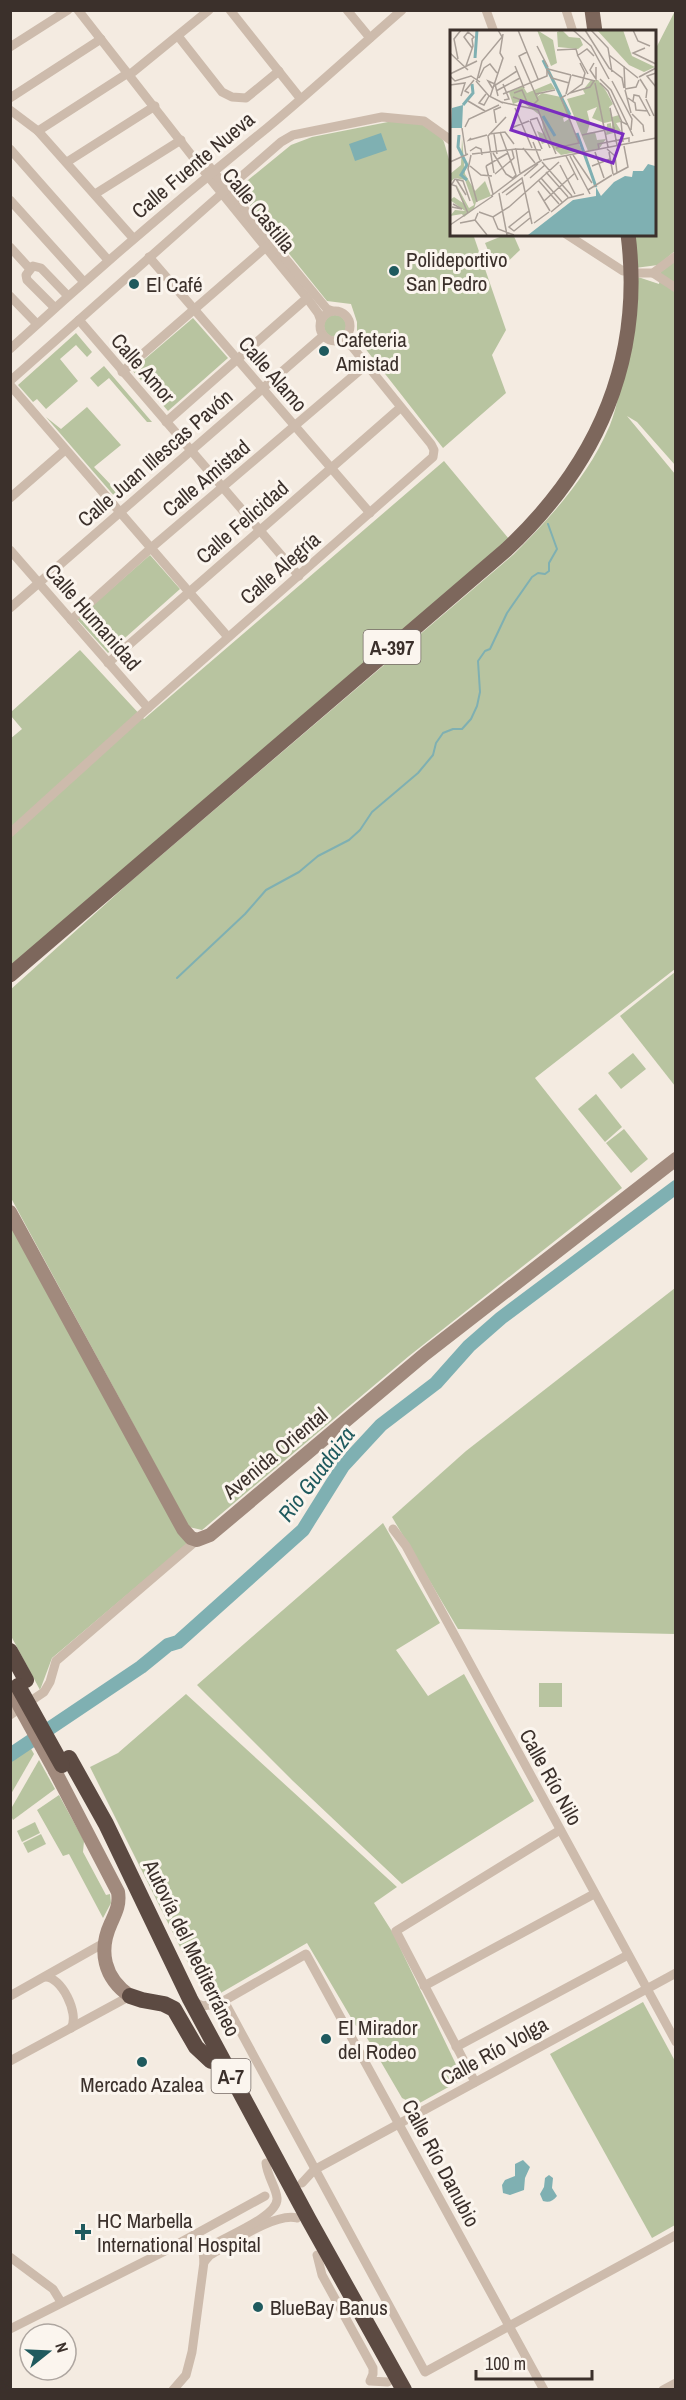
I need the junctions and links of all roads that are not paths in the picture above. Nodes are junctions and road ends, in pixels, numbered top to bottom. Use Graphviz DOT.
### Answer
graph roads {
  1 [pos="68,10"];
  2 [pos="80,10"];
  3 [pos="209,10"];
  4 [pos="230,10"];
  5 [pos="347,10"];
  6 [pos="402,10"];
  7 [pos="486,10"];
  8 [pos="566,10"];
  9 [pos="592,10"];
  10 [pos="493,30"];
  11 [pos="572,30"];
  12 [pos="596,30"];
  13 [pos="178,36"];
  14 [pos="370,38"];
  15 [pos="101,39"];
  16 [pos="10,47"];
  17 [pos="279,71"];
  18 [pos="131,73"];
  19 [pos="10,98"];
  20 [pos="300,98"];
  21 [pos="155,106"];
  22 [pos="10,110"];
  23 [pos="268,127"];
  24 [pos="38,130"];
  25 [pos="182,140"];
  26 [pos="450,140"];
  27 [pos="281,142"];
  28 [pos="10,149"];
  29 [pos="67,162"];
  30 [pos="210,173"];
  31 [pos="225,191"];
  32 [pos="95,194"];
  33 [pos="10,200"];
  34 [pos="569,236"];
  35 [pos="628,236"];
  36 [pos="133,238"];
  37 [pos="10,247"];
  38 [pos="266,247"];
  39 [pos="675,256"];
  40 [pos="149,257"];
  41 [pos="108,260"];
  42 [pos="30,269"];
  43 [pos="623,271"];
  44 [pos="638,273"];
  45 [pos="653,273"];
  46 [pos="84,282"];
  47 [pos="675,288"];
  48 [pos="10,296"];
  49 [pos="68,296"];
  50 [pos="307,298"];
  51 [pos="54,307"];
  52 [pos="195,309"];
  53 [pos="332,311"];
  54 [pos="79,320"];
  55 [pos="321,321"];
  56 [pos="37,324"];
  57 [pos="323,336"];
  58 [pos="345,338"];
  59 [pos="10,349"];
  60 [pos="236,359"];
  61 [pos="366,365"];
  62 [pos="122,372"];
  63 [pos="10,383"];
  64 [pos="263,389"];
  65 [pos="400,408"];
  66 [pos="166,422"];
  67 [pos="294,426"];
  68 [pos="65,450"];
  69 [pos="191,451"];
  70 [pos="332,469"];
  71 [pos="223,488"];
  72 [pos="10,498"];
  73 [pos="120,512"];
  74 [pos="370,513"];
  75 [pos="260,531"];
  76 [pos="151,548"];
  77 [pos="10,550"];
  78 [pos="299,576"];
  79 [pos="38,582"];
  80 [pos="189,591"];
  81 [pos="10,608"];
  82 [pos="71,620"];
  83 [pos="228,637"];
  84 [pos="108,663"];
  85 [pos="148,708"];
  86 [pos="10,833"];
  87 [pos="10,975"];
  88 [pos="675,1158"];
  89 [pos="10,1212"];
  90 [pos="393,1530"];
  91 [pos="197,1540"];
  92 [pos="10,1651"];
  93 [pos="15,1684"];
  94 [pos="10,1715"];
  95 [pos="62,1765"];
  96 [pos="560,1830"];
  97 [pos="594,1894"];
  98 [pos="104,1943"];
  99 [pos="628,1955"];
  100 [pos="675,1973"];
  101 [pos="45,1977"];
  102 [pos="424,1986"];
  103 [pos="646,1989"];
  104 [pos="10,1996"];
  105 [pos="130,1996"];
  106 [pos="190,2000"];
  107 [pos="222,2002"];
  108 [pos="71,2028"];
  109 [pos="675,2043"];
  110 [pos="456,2047"];
  111 [pos="10,2061"];
  112 [pos="211,2061"];
  113 [pos="475,2082"];
  114 [pos="245,2102"];
  115 [pos="399,2123"];
  116 [pos="266,2163"];
  117 [pos="314,2170"];
  118 [pos="295,2182"];
  119 [pos="265,2196"];
  120 [pos="249,2205"];
  121 [pos="297,2218"];
  122 [pos="260,2224"];
  123 [pos="675,2235"];
  124 [pos="10,2257"];
  125 [pos="61,2302"];
  126 [pos="509,2327"];
  127 [pos="10,2329"];
  128 [pos="675,2382"];
  129 [pos="390,2386"];
  130 [pos="173,2390"];
  131 [pos="404,2390"];
  132 [pos="544,2390"];
  133 [pos="663,2390"];
  1 -- 16 [label="street"];
  2 -- 15 [label="street, Calle Castilla"];
  2 -- 18 [label="street, Calle Castilla"];
  3 -- 13 [label="street"];
  4 -- 17 [label="street"];
  5 -- 14 [label="street"];
  6 -- 14 [label="street, Calle Fuente Nueva"];
  7 -- 10 [label="street"];
  8 -- 11 [label="street"];
  9 -- 12 [label="main road"];
  13 -- 17 [label="street"];
  13 -- 18 [label="street"];
  14 -- 20 [label="street, Calle Fuente Nueva"];
  15 -- 18 [label="street, Calle Castilla"];
  15 -- 19 [label="street"];
  17 -- 20 [label="street"];
  18 -- 21 [label="street, Calle Castilla"];
  18 -- 24 [label="street"];
  18 -- 30 [label="street, Calle Castilla"];
  20 -- 23 [label="street, Calle Fuente Nueva"];
  21 -- 25 [label="street, Calle Castilla"];
  21 -- 29 [label="street"];
  22 -- 24 [label="street"];
  23 -- 27 [label="street"];
  23 -- 30 [label="street, Calle Fuente Nueva"];
  24 -- 29 [label="street"];
  25 -- 30 [label="street, Calle Castilla"];
  25 -- 32 [label="street"];
  26 -- 27 [label="street"];
  27 -- 31 [label="street, Calle Fuente Nueva"];
  28 -- 41 [label="street"];
  29 -- 32 [label="street"];
  30 -- 31 [label="street"];
  30 -- 36 [label="street, Calle Fuente Nueva"];
  31 -- 38 [label="street, Calle Castilla"];
  31 -- 40 [label="street, Calle Fuente Nueva"];
  31 -- 53 [label="street"];
  32 -- 36 [label="street"];
  33 -- 46 [label="street"];
  34 -- 43 [label="street"];
  35 -- 87 [label="main road, A-397"];
  36 -- 41 [label="street, Calle Fuente Nueva"];
  37 -- 42 [label="street"];
  38 -- 50 [label="street, Calle Castilla"];
  38 -- 52 [label="street"];
  39 -- 45 [label="street"];
  40 -- 52 [label="street, Calle Alamo"];
  40 -- 54 [label="street, Calle Fuente Nueva"];
  41 -- 46 [label="street, Calle Fuente Nueva"];
  42 -- 49 [label="street"];
  42 -- 51 [label="street"];
  44 -- 45 [label="street"];
  45 -- 47 [label="street"];
  46 -- 49 [label="street, Calle Fuente Nueva"];
  48 -- 56 [label="street"];
  49 -- 51 [label="street, Calle Fuente Nueva"];
  50 -- 55 [label="street, Calle Castilla"];
  50 -- 60 [label="street"];
  51 -- 56 [label="street, Calle Fuente Nueva"];
  52 -- 60 [label="street, Calle Alamo"];
  52 -- 62 [label="street"];
  53 -- 55 [label="street"];
  53 -- 58 [label="street"];
  54 -- 62 [label="street, Calle Amor"];
  54 -- 63 [label="street, Calle Fuente Nueva"];
  55 -- 57 [label="street"];
  56 -- 59 [label="street, Calle Fuente Nueva"];
  57 -- 58 [label="street"];
  57 -- 64 [label="street, Calle Juan Illescas Pavón"];
  58 -- 61 [label="street"];
  60 -- 64 [label="street, Calle Alamo"];
  60 -- 66 [label="street"];
  61 -- 65 [label="street"];
  61 -- 67 [label="street, Calle Amistad"];
  62 -- 66 [label="street, Calle Amor"];
  63 -- 68 [label="street"];
  64 -- 67 [label="street, Calle Alamo"];
  64 -- 69 [label="street, Calle Juan Illescas Pavón"];
  65 -- 70 [label="street, Calle Felicidad"];
  65 -- 74 [label="street, Calle Alegría"];
  66 -- 69 [label="street, Calle Amor"];
  67 -- 70 [label="street, Calle Alamo"];
  67 -- 71 [label="street, Calle Amistad"];
  68 -- 72 [label="street"];
  68 -- 73 [label="street"];
  69 -- 71 [label="street, Calle Amor"];
  69 -- 73 [label="street, Calle Juan Illescas Pavón"];
  70 -- 74 [label="street, Calle Alamo"];
  70 -- 75 [label="street, Calle Felicidad"];
  71 -- 75 [label="street, Calle Amor"];
  71 -- 76 [label="street, Calle Amistad"];
  73 -- 76 [label="street"];
  73 -- 79 [label="street, Calle Juan Illescas Pavón"];
  74 -- 78 [label="street, Calle Alegría"];
  75 -- 78 [label="street, Calle Amor"];
  75 -- 80 [label="street, Calle Felicidad"];
  76 -- 80 [label="street"];
  76 -- 82 [label="street, Calle Amistad"];
  77 -- 79 [label="street, Calle Humanidad"];
  78 -- 83 [label="street, Calle Alegría"];
  79 -- 81 [label="street, Calle Juan Illescas Pavón"];
  79 -- 82 [label="street, Calle Humanidad"];
  80 -- 83 [label="street"];
  80 -- 84 [label="street, Calle Felicidad"];
  82 -- 84 [label="street, Calle Humanidad"];
  83 -- 85 [label="street, Calle Alegría"];
  84 -- 85 [label="street, Calle Humanidad"];
  85 -- 86 [label="street, Calle Alegría"];
  88 -- 91 [label="street, Avenida Oriental"];
  89 -- 91 [label="street"];
  90 -- 96 [label="street, Calle Río Nilo"];
  91 -- 94 [label="street"];
  92 -- 93 [label="highway, Autovía del Mediterráneo / A-7"];
  93 -- 95 [label="highway, Autovía del Mediterráneo / A-7"];
  95 -- 98 [label="street"];
  95 -- 106 [label="highway, Autovía del Mediterráneo / A-7"];
  95 -- 112 [label="highway, Autovía del Mediterráneo / A-7"];
  96 -- 97 [label="street, Calle Río Nilo"];
  96 -- 102 [label="street"];
  97 -- 99 [label="street, Calle Río Nilo"];
  97 -- 102 [label="street"];
  98 -- 101 [label="street"];
  98 -- 105 [label="street"];
  99 -- 103 [label="street, Calle Río Nilo"];
  99 -- 110 [label="street"];
  100 -- 103 [label="street, Calle Río Volga"];
  101 -- 104 [label="street"];
  101 -- 108 [label="street"];
  102 -- 110 [label="street"];
  103 -- 109 [label="street, Calle Río Nilo"];
  103 -- 113 [label="street, Calle Río Volga"];
  105 -- 108 [label="street"];
  105 -- 112 [label="highway"];
  106 -- 107 [label="street"];
  106 -- 114 [label="highway, Autovía del Mediterráneo / A-7"];
  107 -- 114 [label="street"];
  107 -- 115 [label="street, Calle Río Danubio"];
  107 -- 117 [label="street"];
  108 -- 111 [label="street"];
  110 -- 113 [label="street"];
  112 -- 116 [label="highway, Autovía del Mediterráneo / A-7"];
  113 -- 115 [label="street, Calle Río Volga"];
  114 -- 118 [label="highway, Autovía del Mediterráneo / A-7"];
  115 -- 117 [label="street, Calle Río Volga"];
  115 -- 126 [label="street, Calle Río Danubio"];
  116 -- 121 [label="highway, Autovía del Mediterráneo / A-7"];
  116 -- 122 [label="street"];
  117 -- 118 [label="street, Calle Río Volga"];
  117 -- 126 [label="street"];
  118 -- 131 [label="highway, Autovía del Mediterráneo / A-7"];
  119 -- 120 [label="street"];
  120 -- 122 [label="street"];
  120 -- 125 [label="street"];
  121 -- 122 [label="street"];
  121 -- 129 [label="highway, Autovía del Mediterráneo / A-7"];
  122 -- 130 [label="street"];
  123 -- 126 [label="street"];
  124 -- 125 [label="street"];
  125 -- 127 [label="street"];
  126 -- 132 [label="street, Calle Río Danubio"];
  128 -- 133 [label="street"];
}
